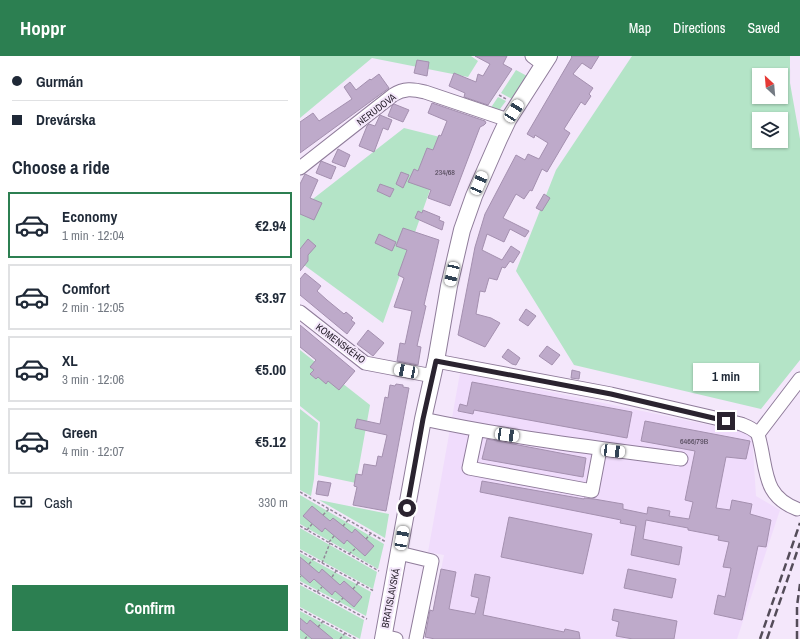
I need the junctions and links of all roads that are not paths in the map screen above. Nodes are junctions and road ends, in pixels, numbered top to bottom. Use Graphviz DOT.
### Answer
graph roads {
  1 [pos="542,59"];
  2 [pos="508,120"];
  3 [pos="300,168"];
  4 [pos="300,312"];
  5 [pos="434,369"];
  6 [pos="800,379"];
  7 [pos="423,419"];
  8 [pos="477,430"];
  9 [pos="758,434"];
  10 [pos="600,449"];
  11 [pos="681,459"];
  12 [pos="797,509"];
  13 [pos="399,553"];
  14 [pos="387,638"];
  15 [pos="416,639"];
  1 -- 2 [label="main road, BRATISLAVSKÁ"];
  2 -- 3 [label="street, NERUDOVA"];
  2 -- 5 [label="main road, BRATISLAVSKÁ"];
  4 -- 5 [label="street, KOMENSKÉHO"];
  5 -- 7 [label="main road, BRATISLAVSKÁ"];
  5 -- 9 [label="street, KOMENSKÉHO"];
  6 -- 9 [label="street"];
  7 -- 8 [label="street"];
  7 -- 13 [label="main road, BRATISLAVSKÁ"];
  8 -- 10 [label="street"];
  8 -- 10 [label="street"];
  9 -- 12 [label="street"];
  10 -- 11 [label="street"];
  13 -- 14 [label="main road, BRATISLAVSKÁ"];
  13 -- 15 [label="street"];
}
